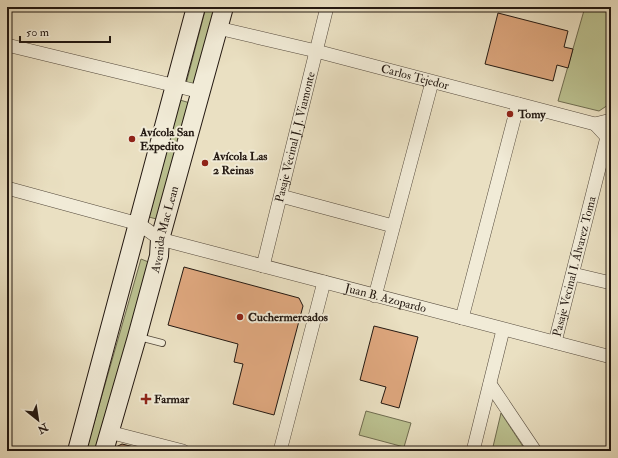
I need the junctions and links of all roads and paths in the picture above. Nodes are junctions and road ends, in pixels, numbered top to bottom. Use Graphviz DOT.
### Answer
graph roads {
  1 [pos="196,7"];
  2 [pos="224,7"];
  3 [pos="327,7"];
  4 [pos="218,28"];
  5 [pos="7,45"];
  6 [pos="316,51"];
  7 [pos="432,82"];
  8 [pos="175,86"];
  9 [pos="200,92"];
  10 [pos="518,104"];
  11 [pos="611,120"];
  12 [pos="595,124"];
  13 [pos="7,188"];
  14 [pos="281,196"];
  15 [pos="139,224"];
  16 [pos="393,226"];
  17 [pos="160,239"];
  18 [pos="263,266"];
  19 [pos="572,274"];
  20 [pos="324,282"];
  21 [pos="611,283"];
  22 [pos="375,296"];
  23 [pos="462,318"];
  24 [pos="504,330"];
  25 [pos="137,337"];
  26 [pos="555,342"];
  27 [pos="162,343"];
  28 [pos="611,357"];
  29 [pos="490,384"];
  30 [pos="109,432"];
  31 [pos="77,451"];
  32 [pos="104,451"];
  33 [pos="183,451"];
  34 [pos="280,451"];
  35 [pos="473,451"];
  36 [pos="535,451"];
  1 -- 8 [label="main road, Avenida Mac Lean"];
  2 -- 4 [label="main road, Avenida Mac Lean"];
  3 -- 6 [label="street, Pasaje Vecinal J. J. Viamonte"];
  4 -- 6 [label="street, Carlos Tejedor"];
  4 -- 9 [label="main road, Avenida Mac Lean"];
  5 -- 8 [label="street"];
  6 -- 7 [label="street, Carlos Tejedor"];
  6 -- 14 [label="street, Pasaje Vecinal J. J. Viamonte"];
  7 -- 10 [label="street, Carlos Tejedor"];
  7 -- 16 [label="street"];
  8 -- 9 [label="street"];
  8 -- 15 [label="main road, Avenida Mac Lean"];
  9 -- 17 [label="main road, Avenida Mac Lean"];
  10 -- 12 [label="street, Carlos Tejedor"];
  10 -- 23 [label="street"];
  11 -- 12 [label="street, Carlos Tejedor"];
  12 -- 19 [label="street, Pasaje Vecinal I. Álvarez Toma"];
  13 -- 15 [label="street"];
  14 -- 16 [label="street"];
  14 -- 18 [label="street, Pasaje Vecinal J. J. Viamonte"];
  15 -- 17 [label="street"];
  15 -- 31 [label="main road, Avenida Mac Lean"];
  16 -- 22 [label="street"];
  17 -- 18 [label="street, Juan B. Azopardo"];
  17 -- 25 [label="main road, Avenida Mac Lean"];
  18 -- 20 [label="street, Juan B. Azopardo"];
  19 -- 21 [label="street"];
  19 -- 26 [label="street, Pasaje Vecinal I. Álvarez Toma"];
  20 -- 22 [label="street, Juan B. Azopardo"];
  20 -- 34 [label="street"];
  22 -- 23 [label="street, Juan B. Azopardo"];
  23 -- 24 [label="street, Juan B. Azopardo"];
  24 -- 26 [label="street, Juan B. Azopardo"];
  24 -- 29 [label="street"];
  25 -- 27 [label="lane"];
  25 -- 30 [label="main road, Avenida Mac Lean"];
  26 -- 28 [label="street, Juan B. Azopardo"];
  29 -- 35 [label="street"];
  29 -- 36 [label="street"];
  30 -- 32 [label="main road, Avenida Mac Lean"];
  30 -- 33 [label="street"];
}
